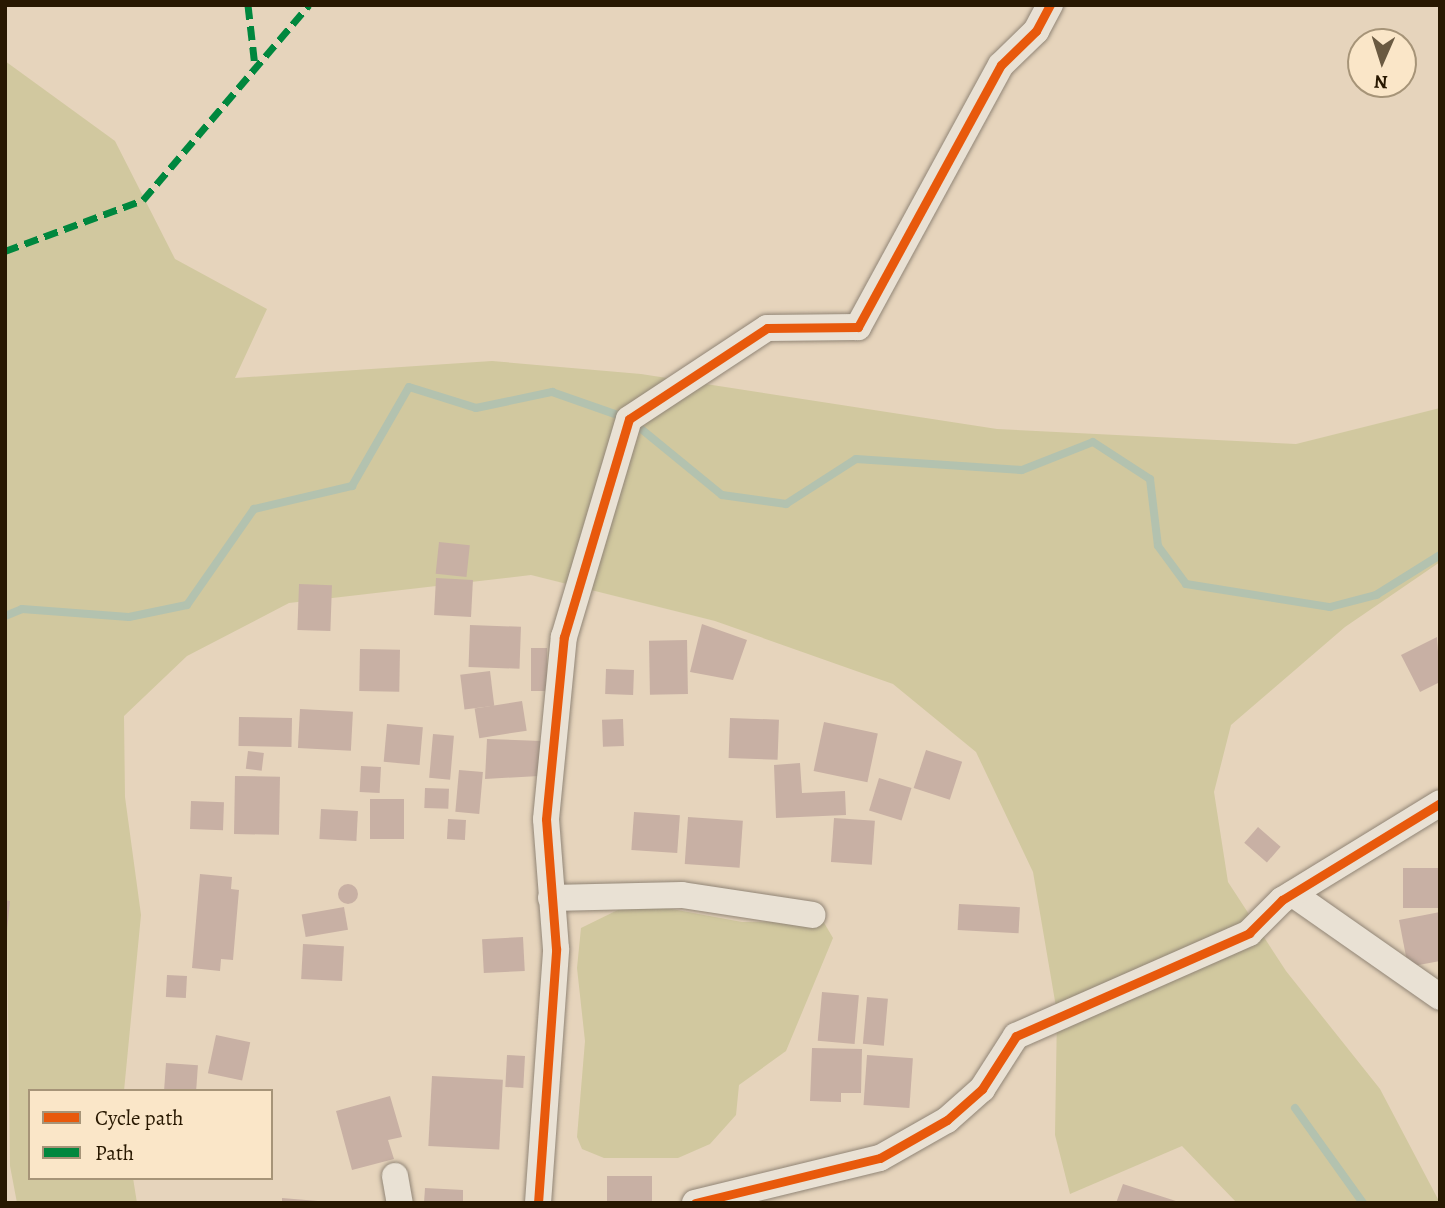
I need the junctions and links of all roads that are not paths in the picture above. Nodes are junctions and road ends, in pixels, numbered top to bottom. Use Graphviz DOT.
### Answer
graph roads {
  1 [pos="1050,5"];
  2 [pos="1440,803"];
  3 [pos="1293,894"];
  4 [pos="551,898"];
  5 [pos="812,915"];
  6 [pos="1440,997"];
  7 [pos="395,1176"];
  8 [pos="400,1203"];
  9 [pos="538,1203"];
  10 [pos="695,1203"];
  1 -- 4 [label="street"];
  2 -- 3 [label="street"];
  3 -- 6 [label="street"];
  3 -- 10 [label="street"];
  4 -- 5 [label="street"];
  4 -- 9 [label="street"];
  7 -- 8 [label="street"];
}
